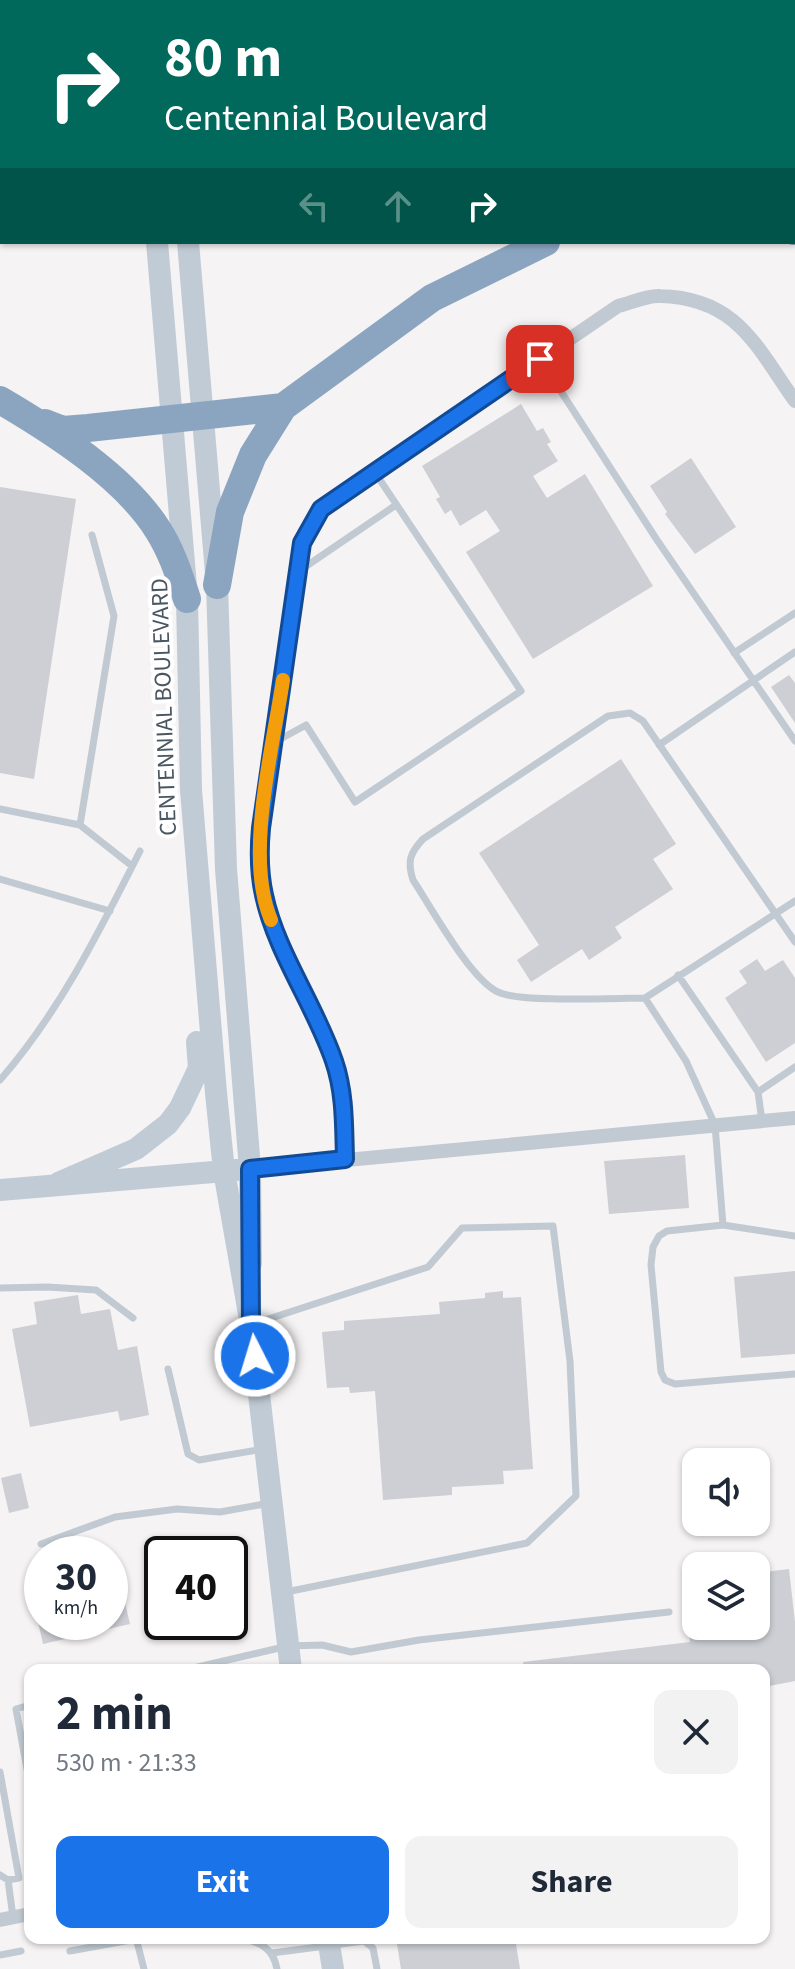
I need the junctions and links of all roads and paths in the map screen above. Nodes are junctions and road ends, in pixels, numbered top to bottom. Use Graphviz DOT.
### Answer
graph roads {
  1 [pos="157,244"];
  2 [pos="188,244"];
  3 [pos="542,244"];
  4 [pos="540,359"];
  5 [pos="0,400"];
  6 [pos="795,401"];
  7 [pos="283,407"];
  8 [pos="202,416"];
  9 [pos="172,418"];
  10 [pos="33,419"];
  11 [pos="374,471"];
  12 [pos="396,505"];
  13 [pos="92,535"];
  14 [pos="297,572"];
  15 [pos="217,585"];
  16 [pos="187,599"];
  17 [pos="795,613"];
  18 [pos="795,652"];
  19 [pos="734,653"];
  20 [pos="753,681"];
  21 [pos="795,741"];
  22 [pos="273,743"];
  23 [pos="659,745"];
  24 [pos="191,790"];
  25 [pos="0,809"];
  26 [pos="80,825"];
  27 [pos="140,851"];
  28 [pos="132,866"];
  29 [pos="0,879"];
  30 [pos="795,901"];
  31 [pos="110,911"];
  32 [pos="776,914"];
  33 [pos="795,942"];
  34 [pos="678,975"];
  35 [pos="645,998"];
  36 [pos="795,1067"];
  37 [pos="0,1080"];
  38 [pos="758,1092"];
  39 [pos="795,1118"];
  40 [pos="762,1121"];
  41 [pos="715,1125"];
  42 [pos="345,1159"];
  43 [pos="250,1169"];
  44 [pos="224,1171"];
  45 [pos="58,1183"];
  46 [pos="0,1190"];
  47 [pos="723,1225"];
  48 [pos="795,1236"];
  49 [pos="0,1288"];
  50 [pos="133,1318"];
  51 [pos="251,1325"];
  52 [pos="168,1369"];
  53 [pos="795,1374"];
  54 [pos="266,1449"];
  55 [pos="272,1502"];
  56 [pos="63,1536"];
  57 [pos="282,1593"];
  58 [pos="669,1612"];
  59 [pos="288,1646"];
  60 [pos="211,1664"];
  61 [pos="290,1664"];
  62 [pos="24,1707"];
  63 [pos="24,1752"];
  64 [pos="0,1772"];
  65 [pos="0,1875"];
  66 [pos="8,1880"];
  67 [pos="7,1918"];
  68 [pos="106,1944"];
  69 [pos="138,1944"];
  70 [pos="260,1944"];
  71 [pos="319,1944"];
  72 [pos="329,1944"];
  73 [pos="370,1944"];
  74 [pos="21,1951"];
  75 [pos="70,1951"];
  76 [pos="272,1953"];
  77 [pos="0,1955"];
  78 [pos="144,1969"];
  79 [pos="277,1969"];
  80 [pos="333,1969"];
  81 [pos="377,1969"];
  1 -- 9 [label="main road, CENTENNIAL BOULEVARD"];
  2 -- 8 [label="main road"];
  3 -- 7 [label="highway"];
  4 -- 6 [label="street"];
  4 -- 11 [label="street"];
  4 -- 19 [label="lane"];
  5 -- 10 [label="highway"];
  7 -- 8 [label="highway"];
  7 -- 15 [label="highway"];
  8 -- 9 [label="highway"];
  8 -- 15 [label="main road"];
  9 -- 10 [label="highway"];
  9 -- 16 [label="main road, CENTENNIAL BOULEVARD"];
  10 -- 16 [label="highway"];
  11 -- 12 [label="lane"];
  11 -- 14 [label="street"];
  12 -- 14 [label="lane"];
  12 -- 22 [label="lane"];
  13 -- 26 [label="lane"];
  14 -- 22 [label="street"];
  15 -- 43 [label="main road"];
  16 -- 24 [label="main road, CENTENNIAL BOULEVARD"];
  17 -- 19 [label="lane"];
  18 -- 20 [label="lane"];
  19 -- 20 [label="lane"];
  20 -- 21 [label="lane"];
  20 -- 23 [label="lane"];
  22 -- 42 [label="street"];
  23 -- 32 [label="lane"];
  23 -- 35 [label="lane"];
  24 -- 44 [label="main road, CENTENNIAL BOULEVARD"];
  24 -- 45 [label="main road"];
  25 -- 26 [label="lane"];
  26 -- 28 [label="lane"];
  27 -- 28 [label="lane"];
  28 -- 31 [label="lane"];
  29 -- 31 [label="lane"];
  30 -- 32 [label="lane"];
  31 -- 37 [label="lane"];
  32 -- 33 [label="lane"];
  32 -- 34 [label="lane"];
  34 -- 35 [label="lane"];
  34 -- 38 [label="lane"];
  35 -- 41 [label="lane"];
  36 -- 38 [label="lane"];
  38 -- 40 [label="lane"];
  39 -- 40 [label="street"];
  40 -- 41 [label="street"];
  41 -- 42 [label="street"];
  41 -- 47 [label="lane"];
  42 -- 43 [label="street"];
  43 -- 44 [label="main road"];
  43 -- 51 [label="main road"];
  44 -- 45 [label="main road"];
  44 -- 51 [label="main road, CENTENNIAL BOULEVARD"];
  45 -- 46 [label="main road"];
  47 -- 48 [label="lane"];
  47 -- 53 [label="lane"];
  49 -- 50 [label="lane"];
  51 -- 54 [label="main road"];
  51 -- 57 [label="lane"];
  52 -- 54 [label="lane"];
  54 -- 55 [label="main road"];
  55 -- 56 [label="lane"];
  55 -- 57 [label="main road"];
  57 -- 59 [label="main road"];
  58 -- 59 [label="lane"];
  59 -- 60 [label="lane"];
  59 -- 61 [label="main road"];
  62 -- 63 [label="lane"];
  64 -- 66 [label="lane"];
  65 -- 66 [label="lane"];
  66 -- 67 [label="lane"];
  68 -- 75 [label="lane"];
  69 -- 78 [label="lane"];
  70 -- 76 [label="lane"];
  71 -- 76 [label="lane"];
  72 -- 80 [label="main road"];
  73 -- 81 [label="lane"];
  74 -- 77 [label="lane"];
  76 -- 79 [label="lane"];
}
